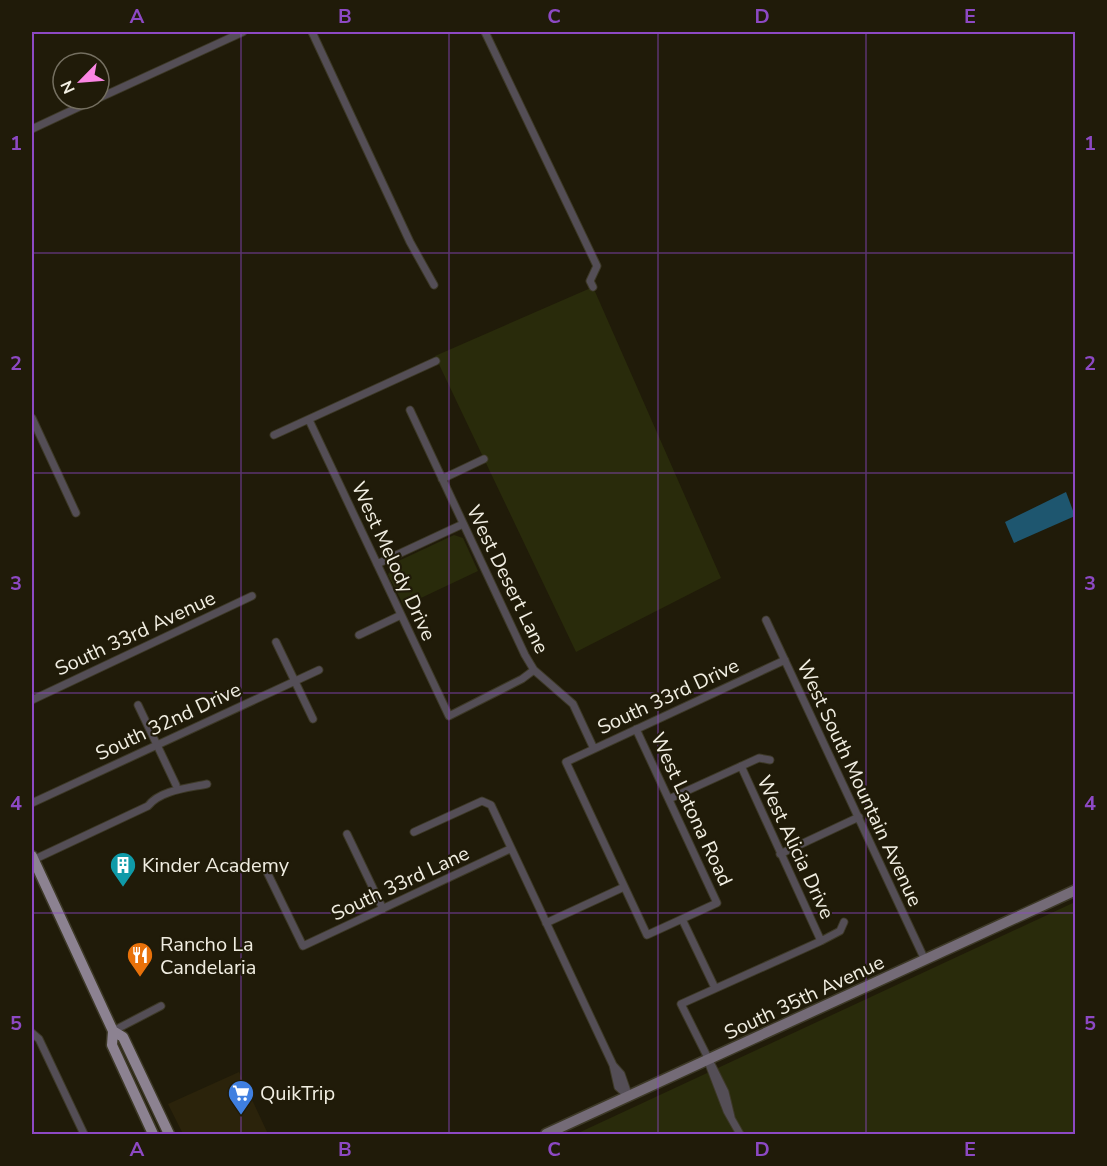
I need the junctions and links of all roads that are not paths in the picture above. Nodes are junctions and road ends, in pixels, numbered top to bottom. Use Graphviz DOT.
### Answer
graph roads {
  1 [pos="243,32"];
  2 [pos="312,32"];
  3 [pos="485,32"];
  4 [pos="111,92"];
  5 [pos="70,111"];
  6 [pos="32,129"];
  7 [pos="434,285"];
  8 [pos="593,288"];
  9 [pos="436,361"];
  10 [pos="410,410"];
  11 [pos="32,418"];
  12 [pos="309,420"];
  13 [pos="274,435"];
  14 [pos="484,459"];
  15 [pos="441,479"];
  16 [pos="76,513"];
  17 [pos="463,524"];
  18 [pos="377,564"];
  19 [pos="252,596"];
  20 [pos="401,615"];
  21 [pos="766,620"];
  22 [pos="359,635"];
  23 [pos="276,642"];
  24 [pos="785,660"];
  25 [pos="319,670"];
  26 [pos="534,670"];
  27 [pos="295,681"];
  28 [pos="32,700"];
  29 [pos="138,705"];
  30 [pos="314,719"];
  31 [pos="636,729"];
  32 [pos="157,745"];
  33 [pos="594,749"];
  34 [pos="770,760"];
  35 [pos="741,766"];
  36 [pos="207,784"];
  37 [pos="176,785"];
  38 [pos="669,799"];
  39 [pos="32,803"];
  40 [pos="859,817"];
  41 [pos="414,832"];
  42 [pos="347,834"];
  43 [pos="510,849"];
  44 [pos="780,854"];
  45 [pos="32,858"];
  46 [pos="266,870"];
  47 [pos="624,887"];
  48 [pos="1076,890"];
  49 [pos="383,909"];
  50 [pos="682,919"];
  51 [pos="844,922"];
  52 [pos="546,923"];
  53 [pos="821,941"];
  54 [pos="925,960"];
  55 [pos="715,988"];
  56 [pos="161,1006"];
  57 [pos="114,1031"];
  58 [pos="32,1034"];
  59 [pos="709,1062"];
  60 [pos="121,1066"];
  61 [pos="629,1097"];
  62 [pos="161,1118"];
  63 [pos="84,1134"];
  64 [pos="153,1134"];
  65 [pos="169,1134"];
  66 [pos="546,1134"];
  67 [pos="740,1134"];
  1 -- 4 [label="street"];
  2 -- 7 [label="street"];
  3 -- 8 [label="street"];
  5 -- 6 [label="street"];
  9 -- 12 [label="street"];
  10 -- 15 [label="street, West Desert Lane"];
  11 -- 16 [label="street"];
  12 -- 13 [label="street"];
  12 -- 18 [label="street, West Melody Drive"];
  14 -- 15 [label="street"];
  15 -- 17 [label="street, West Desert Lane"];
  17 -- 18 [label="street"];
  17 -- 26 [label="street, West Desert Lane"];
  18 -- 20 [label="street, West Melody Drive"];
  19 -- 28 [label="street, South 33rd Avenue"];
  20 -- 22 [label="street"];
  20 -- 26 [label="street, West Melody Drive"];
  21 -- 24 [label="street, West South Mountain Avenue"];
  23 -- 27 [label="street"];
  24 -- 31 [label="street, South 33rd Drive"];
  24 -- 40 [label="street, West South Mountain Avenue"];
  25 -- 27 [label="street, South 32nd Drive"];
  26 -- 33 [label="street, West Desert Lane"];
  27 -- 30 [label="street"];
  27 -- 32 [label="street, South 32nd Drive"];
  29 -- 32 [label="street"];
  31 -- 33 [label="street, South 33rd Drive"];
  31 -- 38 [label="street, West Latona Road"];
  32 -- 37 [label="street"];
  32 -- 39 [label="street, South 32nd Drive"];
  33 -- 47 [label="street, South 33rd Drive"];
  34 -- 35 [label="street"];
  35 -- 38 [label="street"];
  35 -- 44 [label="street, West Alicia Drive"];
  36 -- 45 [label="street"];
  38 -- 50 [label="street, West Latona Road"];
  40 -- 44 [label="street"];
  40 -- 54 [label="street, West South Mountain Avenue"];
  41 -- 43 [label="street"];
  42 -- 49 [label="street"];
  43 -- 49 [label="street, South 33rd Lane"];
  43 -- 52 [label="street"];
  44 -- 53 [label="street, West Alicia Drive"];
  45 -- 57 [label="main road"];
  46 -- 49 [label="street, South 33rd Lane"];
  47 -- 50 [label="street"];
  47 -- 52 [label="street"];
  48 -- 54 [label="main road, South 35th Avenue"];
  50 -- 55 [label="street"];
  51 -- 53 [label="street"];
  52 -- 61 [label="street"];
  53 -- 55 [label="street"];
  54 -- 59 [label="main road, South 35th Avenue"];
  55 -- 59 [label="street"];
  56 -- 57 [label="street"];
  57 -- 60 [label="main road"];
  57 -- 62 [label="main road"];
  58 -- 63 [label="street"];
  59 -- 61 [label="main road, South 35th Avenue"];
  59 -- 67 [label="street"];
  60 -- 62 [label="main road"];
  60 -- 64 [label="main road"];
  61 -- 66 [label="main road, South 35th Avenue"];
  62 -- 65 [label="main road"];
}
